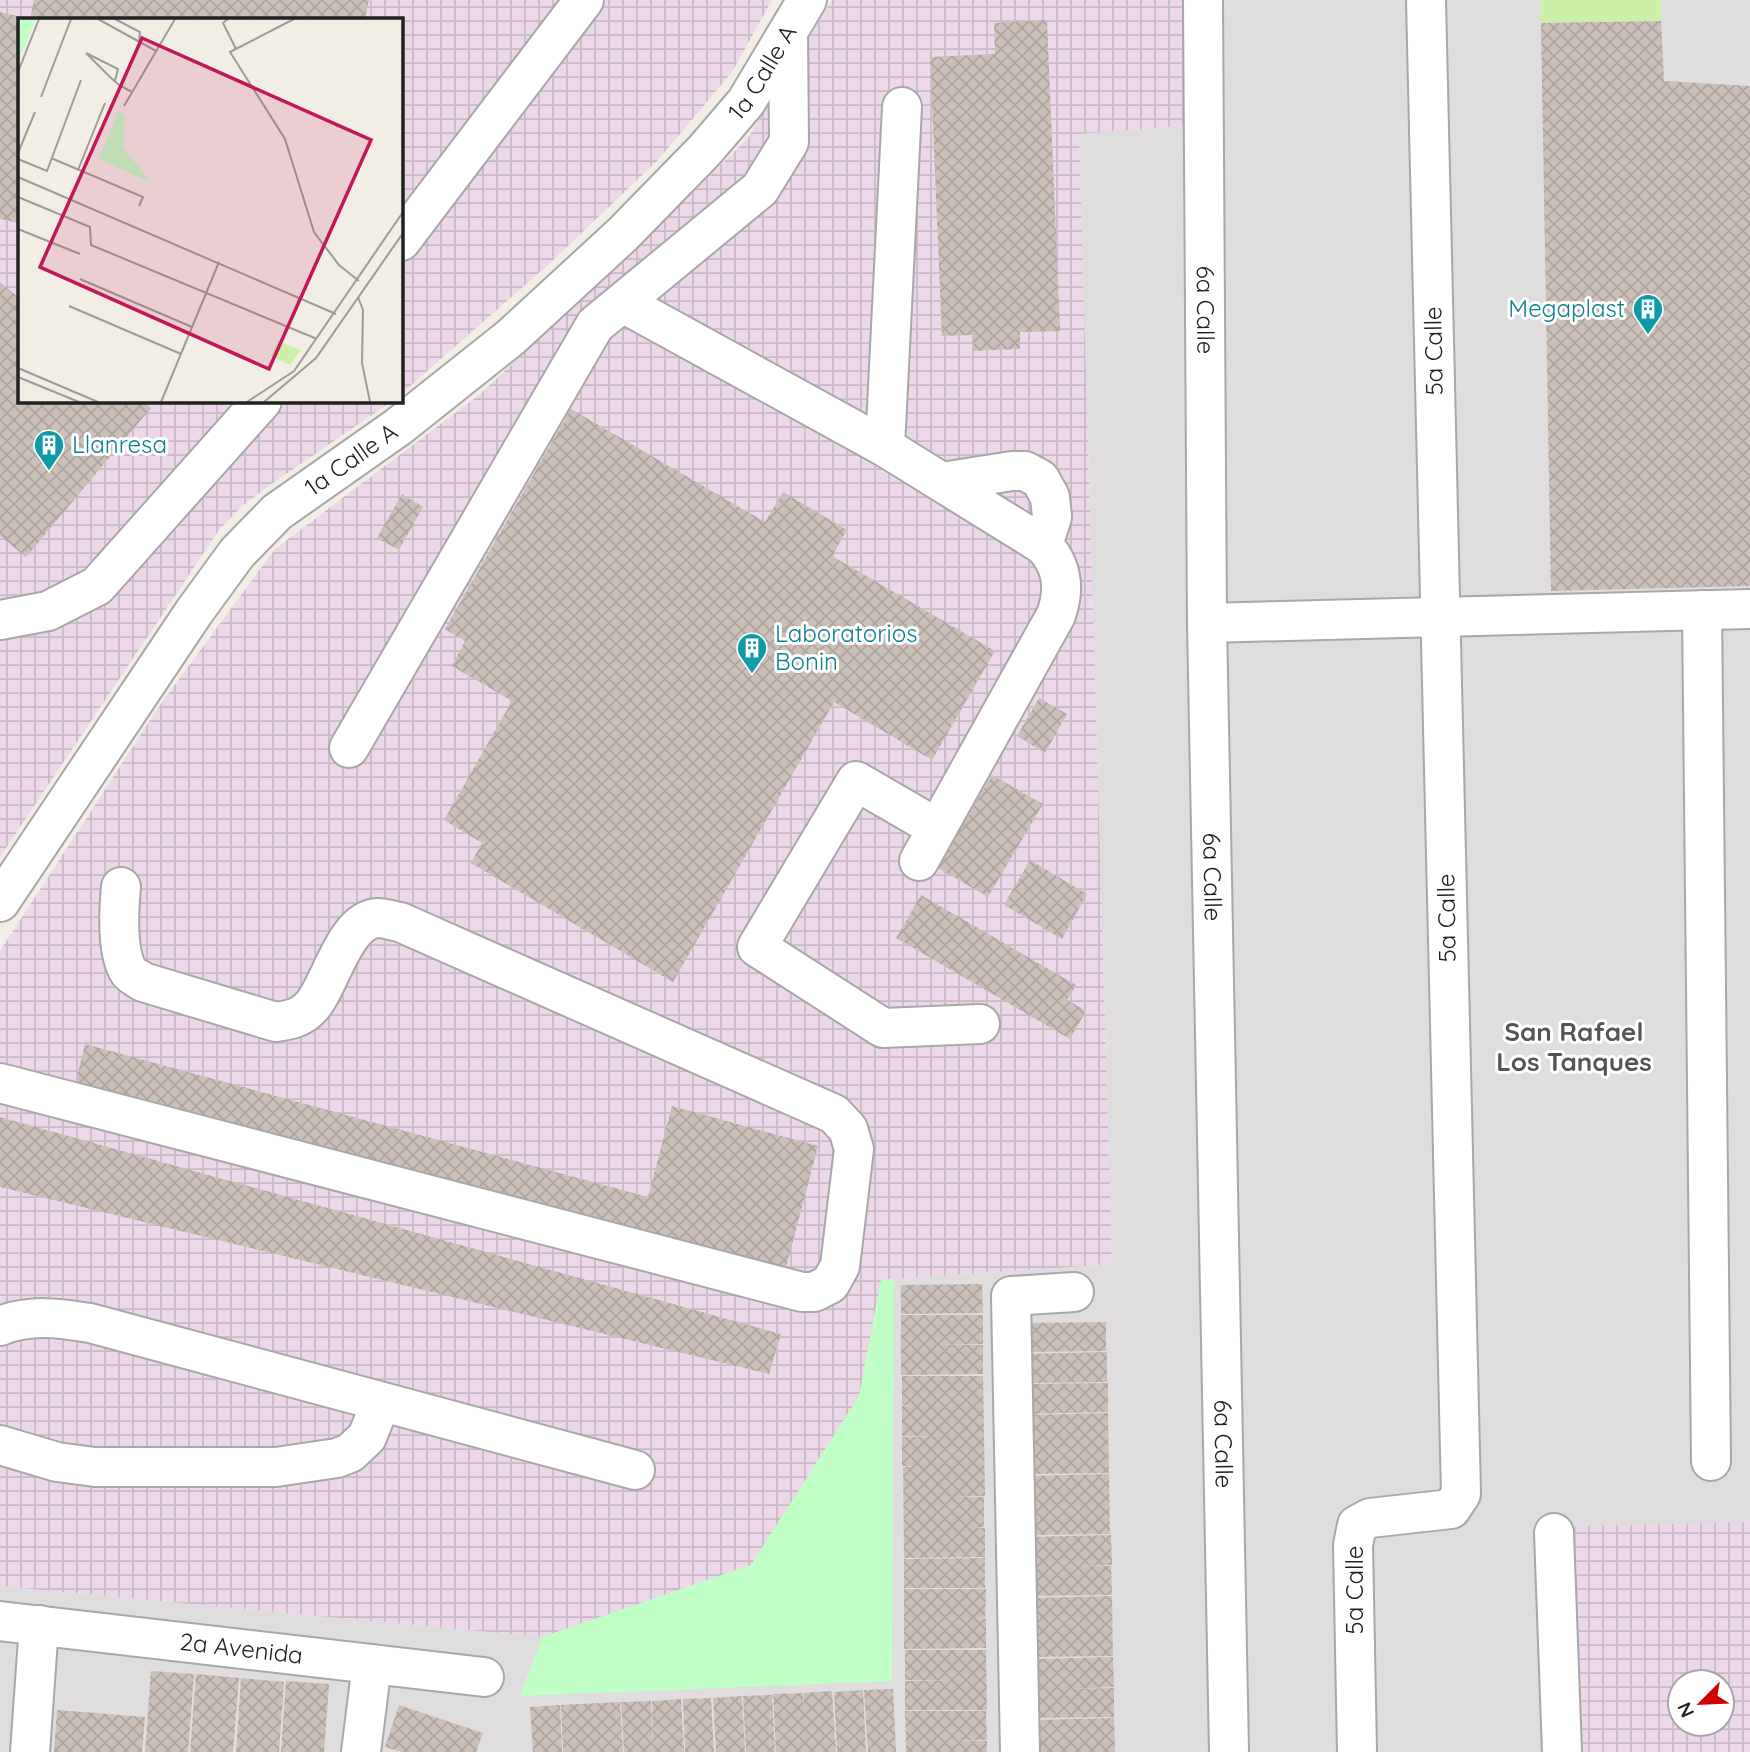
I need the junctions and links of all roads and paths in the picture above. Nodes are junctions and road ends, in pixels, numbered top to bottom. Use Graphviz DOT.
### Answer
graph roads {
  1 [pos="584,0"];
  2 [pos="807,0"];
  3 [pos="1203,0"];
  4 [pos="1426,0"];
  5 [pos="788,34"];
  6 [pos="902,107"];
  7 [pos="402,240"];
  8 [pos="623,303"];
  9 [pos="261,402"];
  10 [pos="885,447"];
  11 [pos="942,482"];
  12 [pos="1043,545"];
  13 [pos="1750,609"];
  14 [pos="1702,610"];
  15 [pos="1440,617"];
  16 [pos="0,620"];
  17 [pos="1207,624"];
  18 [pos="349,748"];
  19 [pos="937,828"];
  20 [pos="919,861"];
  21 [pos="121,887"];
  22 [pos="0,902"];
  23 [pos="981,1024"];
  24 [pos="0,1083"];
  25 [pos="1074,1292"];
  26 [pos="0,1326"];
  27 [pos="381,1402"];
  28 [pos="0,1445"];
  29 [pos="1711,1461"];
  30 [pos="635,1470"];
  31 [pos="1554,1533"];
  32 [pos="0,1621"];
  33 [pos="38,1625"];
  34 [pos="372,1664"];
  35 [pos="484,1677"];
  36 [pos="30,1752"];
  37 [pos="361,1752"];
  38 [pos="1020,1752"];
  39 [pos="1230,1752"];
  40 [pos="1357,1752"];
  41 [pos="1562,1752"];
  1 -- 7 [label="street"];
  2 -- 5 [label="street, 1a Calle A"];
  3 -- 17 [label="street, 6a Calle"];
  4 -- 15 [label="street, 5a Calle"];
  5 -- 8 [label="street"];
  5 -- 22 [label="street, 1a Calle A"];
  6 -- 10 [label="street"];
  8 -- 10 [label="street"];
  8 -- 18 [label="street"];
  9 -- 16 [label="street"];
  10 -- 11 [label="street"];
  11 -- 12 [label="street"];
  11 -- 12 [label="street"];
  12 -- 19 [label="street"];
  13 -- 14 [label="street"];
  14 -- 15 [label="street"];
  14 -- 29 [label="street"];
  15 -- 17 [label="street"];
  15 -- 40 [label="street, 5a Calle"];
  17 -- 39 [label="street, 6a Calle"];
  19 -- 20 [label="street"];
  19 -- 23 [label="street"];
  21 -- 24 [label="street"];
  25 -- 38 [label="street"];
  26 -- 27 [label="street"];
  27 -- 28 [label="street"];
  27 -- 30 [label="street"];
  31 -- 41 [label="street"];
  32 -- 33 [label="street, 2a Avenida"];
  33 -- 34 [label="street, 2a Avenida"];
  33 -- 36 [label="street"];
  34 -- 35 [label="street, 2a Avenida"];
  34 -- 37 [label="street"];
}
